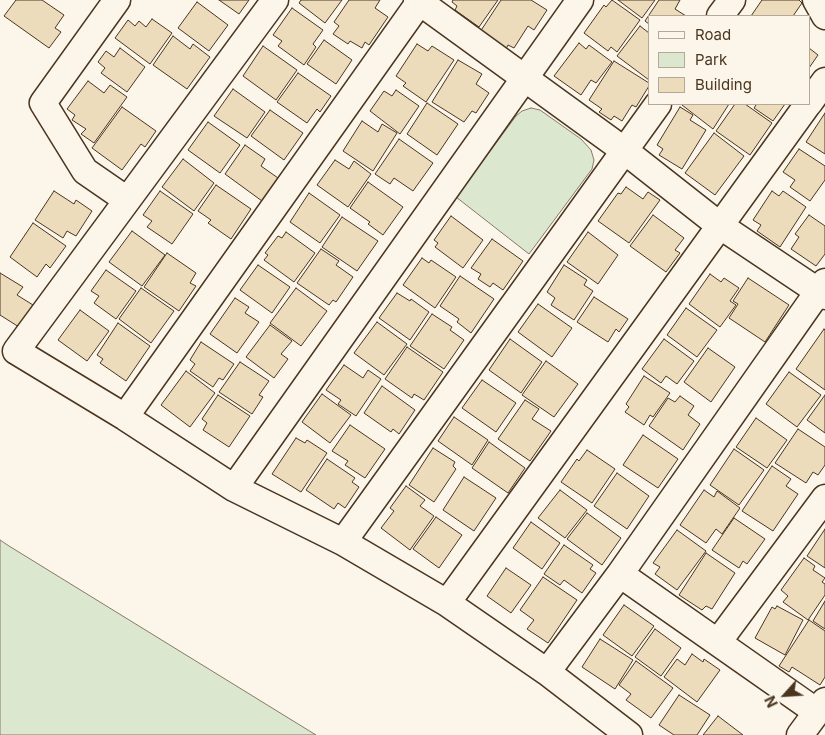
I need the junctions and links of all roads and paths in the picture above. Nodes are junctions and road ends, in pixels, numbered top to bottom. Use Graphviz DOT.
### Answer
graph roads {
  1 [pos="118,0"];
  2 [pos="275,0"];
  3 [pos="580,0"];
  4 [pos="732,0"];
  5 [pos="816,0"];
  6 [pos="419,1"];
  7 [pos="721,15"];
  8 [pos="825,16"];
  9 [pos="525,79"];
  10 [pos="825,81"];
  11 [pos="810,100"];
  12 [pos="657,105"];
  13 [pos="807,105"];
  14 [pos="625,151"];
  15 [pos="127,200"];
  16 [pos="719,225"];
  17 [pos="823,290"];
  18 [pos="125,417"];
  19 [pos="234,488"];
  20 [pos="825,498"];
  21 [pos="343,542"];
  22 [pos="620,574"];
  23 [pos="447,603"];
  24 [pos="718,642"];
  25 [pos="547,672"];
  26 [pos="821,707"];
  27 [pos="629,735"];
  28 [pos="800,735"];
  1 -- 15 [label="street"];
  2 -- 15 [label="street"];
  3 -- 9 [label="street"];
  4 -- 7 [label="street"];
  5 -- 8 [label="street"];
  6 -- 9 [label="street"];
  6 -- 18 [label="street"];
  9 -- 14 [label="street"];
  9 -- 19 [label="street"];
  10 -- 11 [label="street"];
  12 -- 14 [label="street"];
  13 -- 16 [label="street"];
  14 -- 16 [label="street"];
  14 -- 21 [label="street"];
  15 -- 18 [label="street"];
  16 -- 17 [label="street"];
  16 -- 23 [label="street"];
  17 -- 22 [label="street"];
  18 -- 19 [label="street"];
  19 -- 21 [label="street"];
  20 -- 24 [label="street"];
  21 -- 23 [label="street"];
  22 -- 24 [label="street"];
  22 -- 25 [label="street"];
  23 -- 25 [label="street"];
  24 -- 26 [label="street"];
  25 -- 27 [label="street"];
  26 -- 28 [label="street"];
}
